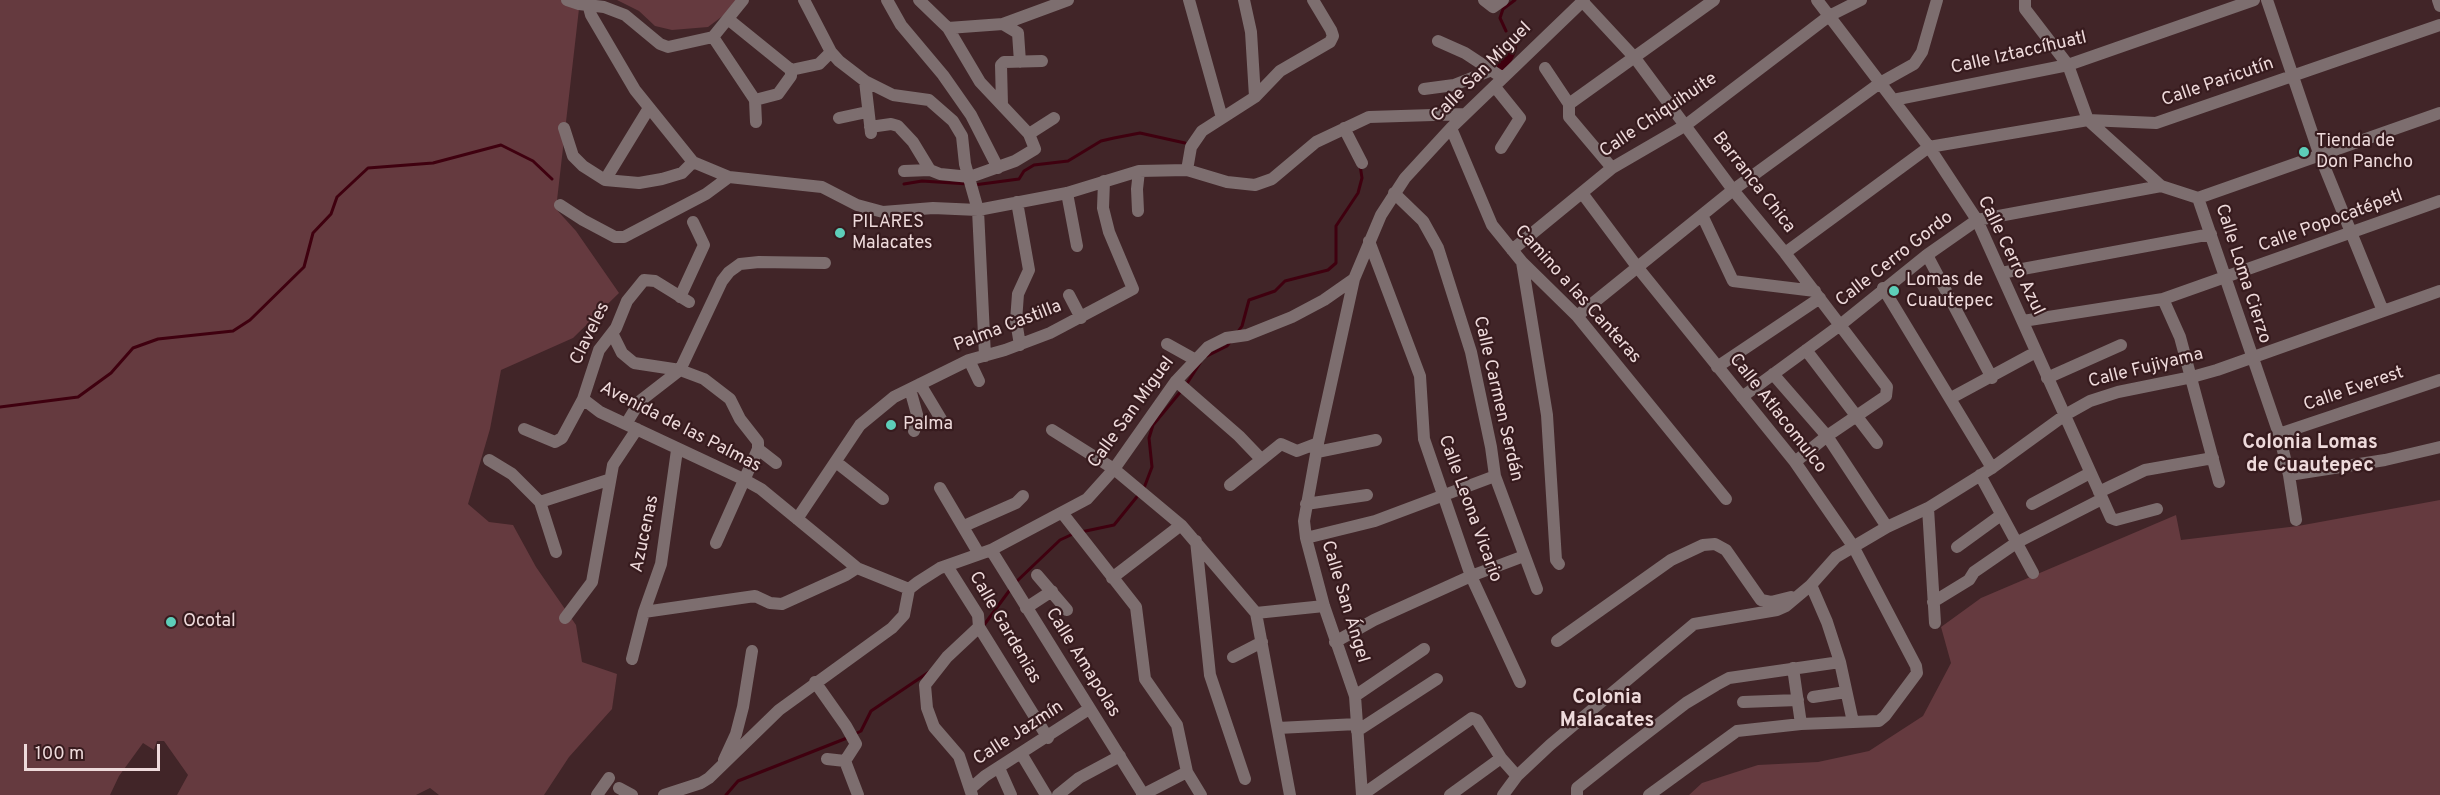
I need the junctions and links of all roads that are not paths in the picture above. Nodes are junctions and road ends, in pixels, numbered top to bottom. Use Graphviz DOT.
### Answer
graph roads {
  1 [pos="567,0"];
  2 [pos="743,0"];
  3 [pos="804,0"];
  4 [pos="886,0"];
  5 [pos="919,0"];
  6 [pos="1068,0"];
  7 [pos="1189,0"];
  8 [pos="1244,0"];
  9 [pos="1313,0"];
  10 [pos="1714,0"];
  11 [pos="1817,0"];
  12 [pos="1861,0"];
  13 [pos="1937,0"];
  14 [pos="2254,0"];
  15 [pos="2267,0"];
  16 [pos="2438,0"];
  17 [pos="1583,1"];
  18 [pos="2024,1"];
  19 [pos="588,3"];
  20 [pos="2440,6"];
  21 [pos="1829,16"];
  22 [pos="728,18"];
  23 [pos="1003,24"];
  24 [pos="2440,25"];
  25 [pos="948,28"];
  26 [pos="713,37"];
  27 [pos="1438,41"];
  28 [pos="831,52"];
  29 [pos="1635,58"];
  30 [pos="1042,61"];
  31 [pos="1020,62"];
  32 [pos="2068,65"];
  33 [pos="1545,68"];
  34 [pos="791,70"];
  35 [pos="1492,70"];
  36 [pos="2295,76"];
  37 [pos="865,81"];
  38 [pos="1499,82"];
  39 [pos="1880,83"];
  40 [pos="1424,89"];
  41 [pos="1255,97"];
  42 [pos="756,100"];
  43 [pos="1893,100"];
  44 [pos="1569,104"];
  45 [pos="1002,105"];
  46 [pos="649,108"];
  47 [pos="867,112"];
  48 [pos="2440,113"];
  49 [pos="1465,114"];
  50 [pos="839,118"];
  51 [pos="1054,118"];
  52 [pos="1222,118"];
  53 [pos="2088,120"];
  54 [pos="756,122"];
  55 [pos="1686,125"];
  56 [pos="564,128"];
  57 [pos="1345,128"];
  58 [pos="1450,128"];
  59 [pos="1029,134"];
  60 [pos="1929,147"];
  61 [pos="1501,148"];
  62 [pos="2320,156"];
  63 [pos="693,162"];
  64 [pos="1362,163"];
  65 [pos="998,168"];
  66 [pos="1612,168"];
  67 [pos="930,170"];
  68 [pos="1187,170"];
  69 [pos="904,171"];
  70 [pos="1139,171"];
  71 [pos="729,177"];
  72 [pos="605,180"];
  73 [pos="1104,181"];
  74 [pos="972,182"];
  75 [pos="2161,186"];
  76 [pos="1733,190"];
  77 [pos="1067,193"];
  78 [pos="1394,193"];
  79 [pos="1582,193"];
  80 [pos="2198,198"];
  81 [pos="2440,201"];
  82 [pos="1017,202"];
  83 [pos="560,205"];
  84 [pos="978,210"];
  85 [pos="1138,211"];
  86 [pos="1702,215"];
  87 [pos="1977,220"];
  88 [pos="693,222"];
  89 [pos="2211,234"];
  90 [pos="2352,234"];
  91 [pos="1369,241"];
  92 [pos="1077,246"];
  93 [pos="1512,249"];
  94 [pos="1785,253"];
  95 [pos="1927,255"];
  96 [pos="1522,262"];
  97 [pos="825,263"];
  98 [pos="1638,268"];
  99 [pos="2001,273"];
  100 [pos="2227,278"];
  101 [pos="1354,279"];
  102 [pos="1883,288"];
  103 [pos="2440,291"];
  104 [pos="1069,295"];
  105 [pos="1817,295"];
  106 [pos="2163,299"];
  107 [pos="2383,311"];
  108 [pos="1577,316"];
  109 [pos="1082,318"];
  110 [pos="2023,321"];
  111 [pos="1839,326"];
  112 [pos="612,333"];
  113 [pos="1167,344"];
  114 [pos="1020,345"];
  115 [pos="2121,345"];
  116 [pos="1806,350"];
  117 [pos="2036,352"];
  118 [pos="985,356"];
  119 [pos="2252,358"];
  120 [pos="1194,359"];
  121 [pos="969,360"];
  122 [pos="1717,367"];
  123 [pos="680,370"];
  124 [pos="1773,374"];
  125 [pos="2192,377"];
  126 [pos="1992,378"];
  127 [pos="2047,378"];
  128 [pos="2440,380"];
  129 [pos="979,381"];
  130 [pos="1181,386"];
  131 [pos="915,387"];
  132 [pos="1742,398"];
  133 [pos="1951,398"];
  134 [pos="583,399"];
  135 [pos="1857,414"];
  136 [pos="2065,415"];
  137 [pos="942,419"];
  138 [pos="632,426"];
  139 [pos="524,429"];
  140 [pos="1052,430"];
  141 [pos="914,431"];
  142 [pos="2279,434"];
  143 [pos="1827,436"];
  144 [pos="1377,440"];
  145 [pos="1877,443"];
  146 [pos="1317,447"];
  147 [pos="2440,447"];
  148 [pos="758,449"];
  149 [pos="677,450"];
  150 [pos="2213,458"];
  151 [pos="489,459"];
  152 [pos="1260,459"];
  153 [pos="836,462"];
  154 [pos="1795,462"];
  155 [pos="777,463"];
  156 [pos="1992,468"];
  157 [pos="1114,469"];
  158 [pos="2090,472"];
  159 [pos="1980,475"];
  160 [pos="2289,475"];
  161 [pos="1495,476"];
  162 [pos="743,479"];
  163 [pos="608,480"];
  164 [pos="2219,482"];
  165 [pos="1230,485"];
  166 [pos="940,488"];
  167 [pos="1023,495"];
  168 [pos="1367,495"];
  169 [pos="2101,495"];
  170 [pos="1446,497"];
  171 [pos="883,499"];
  172 [pos="1726,499"];
  173 [pos="540,502"];
  174 [pos="1306,504"];
  175 [pos="2032,504"];
  176 [pos="1928,508"];
  177 [pos="2157,509"];
  178 [pos="1064,514"];
  179 [pos="2001,515"];
  180 [pos="796,519"];
  181 [pos="2296,520"];
  182 [pos="1181,525"];
  183 [pos="964,526"];
  184 [pos="1887,526"];
  185 [pos="1306,538"];
  186 [pos="1196,540"];
  187 [pos="716,543"];
  188 [pos="2016,543"];
  189 [pos="1853,546"];
  190 [pos="1957,547"];
  191 [pos="556,552"];
  192 [pos="985,552"];
  193 [pos="1524,556"];
  194 [pos="1559,564"];
  195 [pos="947,566"];
  196 [pos="856,568"];
  197 [pos="2033,573"];
  198 [pos="1037,575"];
  199 [pos="1471,576"];
  200 [pos="1112,578"];
  201 [pos="1811,585"];
  202 [pos="909,589"];
  203 [pos="1537,589"];
  204 [pos="1052,591"];
  205 [pos="1800,594"];
  206 [pos="1933,602"];
  207 [pos="1324,606"];
  208 [pos="1026,608"];
  209 [pos="1067,610"];
  210 [pos="644,612"];
  211 [pos="1256,613"];
  212 [pos="565,618"];
  213 [pos="1935,623"];
  214 [pos="981,630"];
  215 [pos="1557,641"];
  216 [pos="1262,642"];
  217 [pos="1335,642"];
  218 [pos="1424,649"];
  219 [pos="752,651"];
  220 [pos="1233,657"];
  221 [pos="633,659"];
  222 [pos="1840,662"];
  223 [pos="1793,668"];
  224 [pos="1437,679"];
  225 [pos="815,682"];
  226 [pos="1520,682"];
  227 [pos="1846,692"];
  228 [pos="1355,696"];
  229 [pos="1813,697"];
  230 [pos="1798,700"];
  231 [pos="1743,702"];
  232 [pos="1089,709"];
  233 [pos="1853,722"];
  234 [pos="1801,724"];
  235 [pos="1278,728"];
  236 [pos="1357,728"];
  237 [pos="1048,738"];
  238 [pos="1022,755"];
  239 [pos="1120,756"];
  240 [pos="1501,758"];
  241 [pos="827,759"];
  242 [pos="845,761"];
  243 [pos="720,768"];
  244 [pos="999,768"];
  245 [pos="1187,772"];
  246 [pos="1517,776"];
  247 [pos="609,778"];
  248 [pos="1245,779"];
  249 [pos="619,788"];
  250 [pos="971,792"];
  251 [pos="1576,793"];
  252 [pos="597,795"];
  253 [pos="632,795"];
  254 [pos="663,795"];
  255 [pos="858,795"];
  256 [pos="1011,795"];
  257 [pos="1046,795"];
  258 [pos="1058,795"];
  259 [pos="1142,795"];
  260 [pos="1201,795"];
  261 [pos="1290,795"];
  262 [pos="1362,795"];
  263 [pos="1450,795"];
  264 [pos="1503,795"];
  265 [pos="1649,795"];
  1 -- 19 [label="street"];
  2 -- 22 [label="street"];
  3 -- 28 [label="street"];
  4 -- 65 [label="street"];
  5 -- 25 [label="street"];
  6 -- 23 [label="street"];
  7 -- 52 [label="street"];
  8 -- 41 [label="street"];
  9 -- 41 [label="street"];
  10 -- 29 [label="street"];
  11 -- 21 [label="street, Calle Cerro Azul"];
  12 -- 21 [label="street, Calle Chiquihuite"];
  13 -- 39 [label="street"];
  14 -- 32 [label="street, Calle Iztaccíhuatl"];
  15 -- 36 [label="street"];
  16 -- 20 [label="street"];
  17 -- 29 [label="street, Barranca Chica"];
  17 -- 38 [label="street, Calle San Miguel"];
  18 -- 32 [label="street, Calle Loma Cierzo"];
  19 -- 26 [label="street"];
  19 -- 46 [label="street"];
  21 -- 39 [label="street, Calle Cerro Azul"];
  21 -- 55 [label="street, Calle Chiquihuite"];
  22 -- 26 [label="street"];
  22 -- 34 [label="street"];
  23 -- 25 [label="street"];
  23 -- 31 [label="street"];
  24 -- 36 [label="street, Calle Paricutín"];
  25 -- 45 [label="street"];
  26 -- 42 [label="street"];
  27 -- 35 [label="street"];
  28 -- 34 [label="street"];
  28 -- 37 [label="street"];
  29 -- 44 [label="street"];
  29 -- 55 [label="street, Barranca Chica"];
  30 -- 31 [label="street"];
  31 -- 45 [label="street"];
  32 -- 43 [label="street, Calle Iztaccíhuatl"];
  32 -- 53 [label="street, Calle Loma Cierzo"];
  33 -- 44 [label="street"];
  34 -- 42 [label="street"];
  35 -- 38 [label="street"];
  35 -- 40 [label="street"];
  36 -- 53 [label="street, Calle Paricutín"];
  36 -- 62 [label="street"];
  37 -- 47 [label="street"];
  37 -- 74 [label="street"];
  38 -- 49 [label="street, Calle San Miguel"];
  38 -- 61 [label="street"];
  39 -- 43 [label="street, Calle Cerro Azul"];
  39 -- 76 [label="street"];
  41 -- 52 [label="street"];
  42 -- 54 [label="street"];
  43 -- 60 [label="street, Calle Cerro Azul"];
  44 -- 66 [label="street"];
  45 -- 59 [label="street"];
  46 -- 63 [label="street"];
  46 -- 72 [label="street"];
  47 -- 50 [label="street"];
  47 -- 67 [label="street"];
  48 -- 62 [label="street"];
  49 -- 57 [label="street"];
  49 -- 58 [label="street, Calle San Miguel"];
  51 -- 59 [label="street"];
  52 -- 68 [label="street"];
  53 -- 60 [label="street, Calle Paricutín"];
  53 -- 75 [label="street, Calle Loma Cierzo"];
  55 -- 66 [label="street, Calle Chiquihuite"];
  55 -- 76 [label="street, Barranca Chica"];
  56 -- 72 [label="street"];
  57 -- 64 [label="street"];
  57 -- 68 [label="street"];
  58 -- 78 [label="street, Calle San Miguel"];
  58 -- 93 [label="street, Camino a las Canteras"];
  59 -- 65 [label="street"];
  60 -- 87 [label="street, Calle Cerro Azul"];
  60 -- 94 [label="street"];
  62 -- 80 [label="street"];
  62 -- 90 [label="street"];
  63 -- 71 [label="street"];
  63 -- 72 [label="street"];
  65 -- 74 [label="street"];
  66 -- 79 [label="street, Calle Chiquihuite"];
  67 -- 69 [label="street"];
  67 -- 74 [label="street"];
  68 -- 70 [label="street"];
  70 -- 73 [label="street"];
  70 -- 85 [label="street"];
  71 -- 83 [label="street"];
  71 -- 84 [label="street"];
  73 -- 77 [label="street"];
  73 -- 109 [label="street, Palma Castilla"];
  74 -- 84 [label="street"];
  75 -- 80 [label="street, Calle Loma Cierzo"];
  75 -- 87 [label="street, Calle Cerro Gordo"];
  76 -- 86 [label="street"];
  76 -- 94 [label="street, Barranca Chica"];
  77 -- 82 [label="street"];
  77 -- 92 [label="street"];
  78 -- 91 [label="street, Calle San Miguel"];
  78 -- 161 [label="street, Calle Carmen Serdán"];
  79 -- 93 [label="street, Calle Chiquihuite"];
  79 -- 98 [label="street, Calle Atlacomulco"];
  80 -- 89 [label="street, Calle Loma Cierzo"];
  81 -- 90 [label="street, Calle Popocatépetl"];
  82 -- 84 [label="street"];
  82 -- 114 [label="street"];
  84 -- 118 [label="street"];
  86 -- 98 [label="street"];
  86 -- 105 [label="street"];
  87 -- 95 [label="street, Calle Cerro Gordo"];
  87 -- 99 [label="street, Calle Cerro Azul"];
  88 -- 112 [label="street, Claveles"];
  89 -- 99 [label="street"];
  89 -- 100 [label="street, Calle Loma Cierzo"];
  90 -- 100 [label="street, Calle Popocatépetl"];
  90 -- 107 [label="street"];
  91 -- 101 [label="street, Calle San Miguel"];
  91 -- 170 [label="street, Calle Leona Vicario"];
  93 -- 96 [label="street, Camino a las Canteras"];
  94 -- 105 [label="street, Barranca Chica"];
  95 -- 102 [label="street, Calle Cerro Gordo"];
  95 -- 126 [label="street"];
  96 -- 108 [label="street, Camino a las Canteras"];
  96 -- 194 [label="street"];
  97 -- 123 [label="street"];
  98 -- 108 [label="street"];
  98 -- 122 [label="street, Calle Atlacomulco"];
  99 -- 110 [label="street, Calle Cerro Azul"];
  100 -- 106 [label="street, Calle Popocatépetl"];
  100 -- 119 [label="street, Calle Loma Cierzo"];
  101 -- 120 [label="street, Calle San Miguel"];
  101 -- 146 [label="street, Calle San Ángel"];
  102 -- 111 [label="street, Calle Cerro Gordo"];
  102 -- 133 [label="street"];
  103 -- 107 [label="street, Calle Fujiyama"];
  104 -- 109 [label="street"];
  105 -- 111 [label="street, Barranca Chica"];
  105 -- 122 [label="street"];
  106 -- 110 [label="street, Calle Popocatépetl"];
  106 -- 125 [label="street, Calle Fujiyama"];
  107 -- 119 [label="street, Calle Fujiyama"];
  108 -- 172 [label="street, Camino a las Canteras"];
  109 -- 114 [label="street, Palma Castilla"];
  110 -- 117 [label="street, Calle Cerro Azul"];
  111 -- 116 [label="street, Calle Cerro Gordo"];
  111 -- 135 [label="street, Barranca Chica"];
  112 -- 123 [label="street"];
  112 -- 134 [label="street, Claveles"];
  113 -- 120 [label="street"];
  114 -- 118 [label="street, Palma Castilla"];
  115 -- 127 [label="street"];
  116 -- 124 [label="street, Calle Cerro Gordo"];
  116 -- 135 [label="street"];
  117 -- 126 [label="street"];
  117 -- 127 [label="street, Calle Cerro Azul"];
  118 -- 121 [label="street, Palma Castilla"];
  119 -- 125 [label="street, Calle Fujiyama"];
  119 -- 142 [label="street, Calle Loma Cierzo"];
  120 -- 130 [label="street, Calle San Miguel"];
  121 -- 129 [label="street"];
  121 -- 131 [label="street, Palma Castilla"];
  122 -- 132 [label="street, Calle Atlacomulco"];
  123 -- 138 [label="street"];
  123 -- 148 [label="street"];
  124 -- 132 [label="street, Calle Cerro Gordo"];
  124 -- 143 [label="street"];
  125 -- 136 [label="street, Calle Fujiyama"];
  125 -- 150 [label="street, Calle Fujiyama"];
  126 -- 133 [label="street"];
  127 -- 136 [label="street, Calle Cerro Azul"];
  128 -- 142 [label="street, Calle Everest"];
  130 -- 152 [label="street"];
  130 -- 157 [label="street, Calle San Miguel"];
  131 -- 137 [label="street"];
  131 -- 141 [label="street"];
  131 -- 153 [label="street, Palma Castilla"];
  132 -- 154 [label="street, Calle Atlacomulco"];
  133 -- 156 [label="street"];
  134 -- 138 [label="street, Avenida de las Palmas"];
  134 -- 139 [label="street, Claveles"];
  135 -- 143 [label="street"];
  135 -- 145 [label="street"];
  136 -- 156 [label="street, Calle Fujiyama"];
  136 -- 158 [label="street, Calle Cerro Azul"];
  138 -- 149 [label="street, Avenida de las Palmas"];
  138 -- 163 [label="street"];
  140 -- 157 [label="street"];
  142 -- 160 [label="street, Calle Loma Cierzo"];
  143 -- 154 [label="street"];
  143 -- 184 [label="street"];
  144 -- 146 [label="street"];
  146 -- 152 [label="street"];
  146 -- 174 [label="street, Calle San Ángel"];
  147 -- 160 [label="street"];
  148 -- 155 [label="street"];
  148 -- 162 [label="street"];
  149 -- 162 [label="street, Avenida de las Palmas"];
  149 -- 210 [label="street, Azucenas"];
  150 -- 164 [label="street, Calle Fujiyama"];
  150 -- 169 [label="street"];
  151 -- 173 [label="street"];
  152 -- 165 [label="street"];
  153 -- 171 [label="street"];
  153 -- 180 [label="street, Palma Castilla"];
  154 -- 189 [label="street, Calle Atlacomulco"];
  156 -- 159 [label="street, Calle Fujiyama"];
  157 -- 178 [label="street, Calle San Miguel"];
  157 -- 182 [label="street"];
  158 -- 169 [label="street, Calle Cerro Azul"];
  158 -- 175 [label="street"];
  159 -- 176 [label="street, Calle Fujiyama"];
  159 -- 179 [label="street"];
  160 -- 181 [label="street, Calle Loma Cierzo"];
  161 -- 170 [label="street"];
  161 -- 193 [label="street, Calle Carmen Serdán"];
  162 -- 180 [label="street, Avenida de las Palmas"];
  162 -- 187 [label="street"];
  163 -- 173 [label="street"];
  163 -- 212 [label="street"];
  166 -- 183 [label="street, Calle Amapolas"];
  167 -- 183 [label="street"];
  168 -- 174 [label="street"];
  169 -- 177 [label="street, Calle Cerro Azul"];
  169 -- 188 [label="street"];
  170 -- 185 [label="street"];
  170 -- 199 [label="street, Calle Leona Vicario"];
  173 -- 191 [label="street"];
  174 -- 185 [label="street, Calle San Ángel"];
  176 -- 184 [label="street, Calle Fujiyama"];
  176 -- 206 [label="street"];
  178 -- 192 [label="street, Calle San Miguel"];
  178 -- 200 [label="street"];
  179 -- 188 [label="street"];
  179 -- 190 [label="street"];
  180 -- 196 [label="street, Avenida de las Palmas"];
  182 -- 186 [label="street"];
  182 -- 200 [label="street"];
  183 -- 192 [label="street, Calle Amapolas"];
  184 -- 189 [label="street, Calle Fujiyama"];
  185 -- 207 [label="street, Calle San Ángel"];
  186 -- 211 [label="street"];
  186 -- 248 [label="street"];
  188 -- 197 [label="street"];
  188 -- 206 [label="street"];
  189 -- 201 [label="street, Calle Fujiyama"];
  189 -- 233 [label="street, Calle Atlacomulco"];
  192 -- 195 [label="street, Calle San Miguel"];
  192 -- 208 [label="street, Calle Amapolas"];
  193 -- 199 [label="street"];
  193 -- 203 [label="street, Calle Carmen Serdán"];
  195 -- 202 [label="street, Calle San Miguel"];
  195 -- 214 [label="street, Calle Gardenias"];
  196 -- 202 [label="street, Avenida de las Palmas"];
  196 -- 210 [label="street"];
  198 -- 204 [label="street"];
  199 -- 217 [label="street"];
  199 -- 226 [label="street, Calle Leona Vicario"];
  200 -- 245 [label="street"];
  201 -- 205 [label="street, Calle Fujiyama"];
  201 -- 222 [label="street"];
  202 -- 225 [label="street"];
  204 -- 208 [label="street"];
  204 -- 209 [label="street"];
  205 -- 215 [label="street"];
  205 -- 246 [label="street, Calle Fujiyama"];
  206 -- 213 [label="street"];
  207 -- 211 [label="street"];
  207 -- 217 [label="street, Calle San Ángel"];
  208 -- 232 [label="street, Calle Amapolas"];
  210 -- 221 [label="street, Azucenas"];
  211 -- 216 [label="street"];
  214 -- 237 [label="street, Calle Gardenias"];
  214 -- 250 [label="street"];
  216 -- 220 [label="street"];
  216 -- 235 [label="street"];
  217 -- 228 [label="street, Calle San Ángel"];
  218 -- 228 [label="street"];
  219 -- 243 [label="street"];
  222 -- 223 [label="street"];
  222 -- 227 [label="street"];
  223 -- 230 [label="street"];
  223 -- 251 [label="street"];
  224 -- 236 [label="street"];
  225 -- 242 [label="street"];
  225 -- 243 [label="street"];
  227 -- 229 [label="street"];
  227 -- 233 [label="street"];
  228 -- 236 [label="street, Calle San Ángel"];
  230 -- 231 [label="street"];
  230 -- 234 [label="street"];
  232 -- 237 [label="street, Calle Jazmín"];
  232 -- 239 [label="street, Calle Amapolas"];
  233 -- 234 [label="street"];
  234 -- 265 [label="street"];
  235 -- 236 [label="street"];
  235 -- 261 [label="street"];
  236 -- 262 [label="street, Calle San Ángel"];
  237 -- 238 [label="street, Calle Jazmín"];
  238 -- 244 [label="street, Calle Jazmín"];
  238 -- 257 [label="street"];
  239 -- 258 [label="street"];
  239 -- 259 [label="street, Calle Amapolas"];
  240 -- 246 [label="street"];
  240 -- 262 [label="street"];
  240 -- 263 [label="street"];
  241 -- 242 [label="street"];
  242 -- 255 [label="street"];
  243 -- 254 [label="street"];
  244 -- 250 [label="street, Calle Jazmín"];
  244 -- 256 [label="street"];
  245 -- 259 [label="street"];
  245 -- 260 [label="street"];
  246 -- 264 [label="street, Calle Fujiyama"];
  247 -- 252 [label="street"];
  249 -- 253 [label="street"];
}
